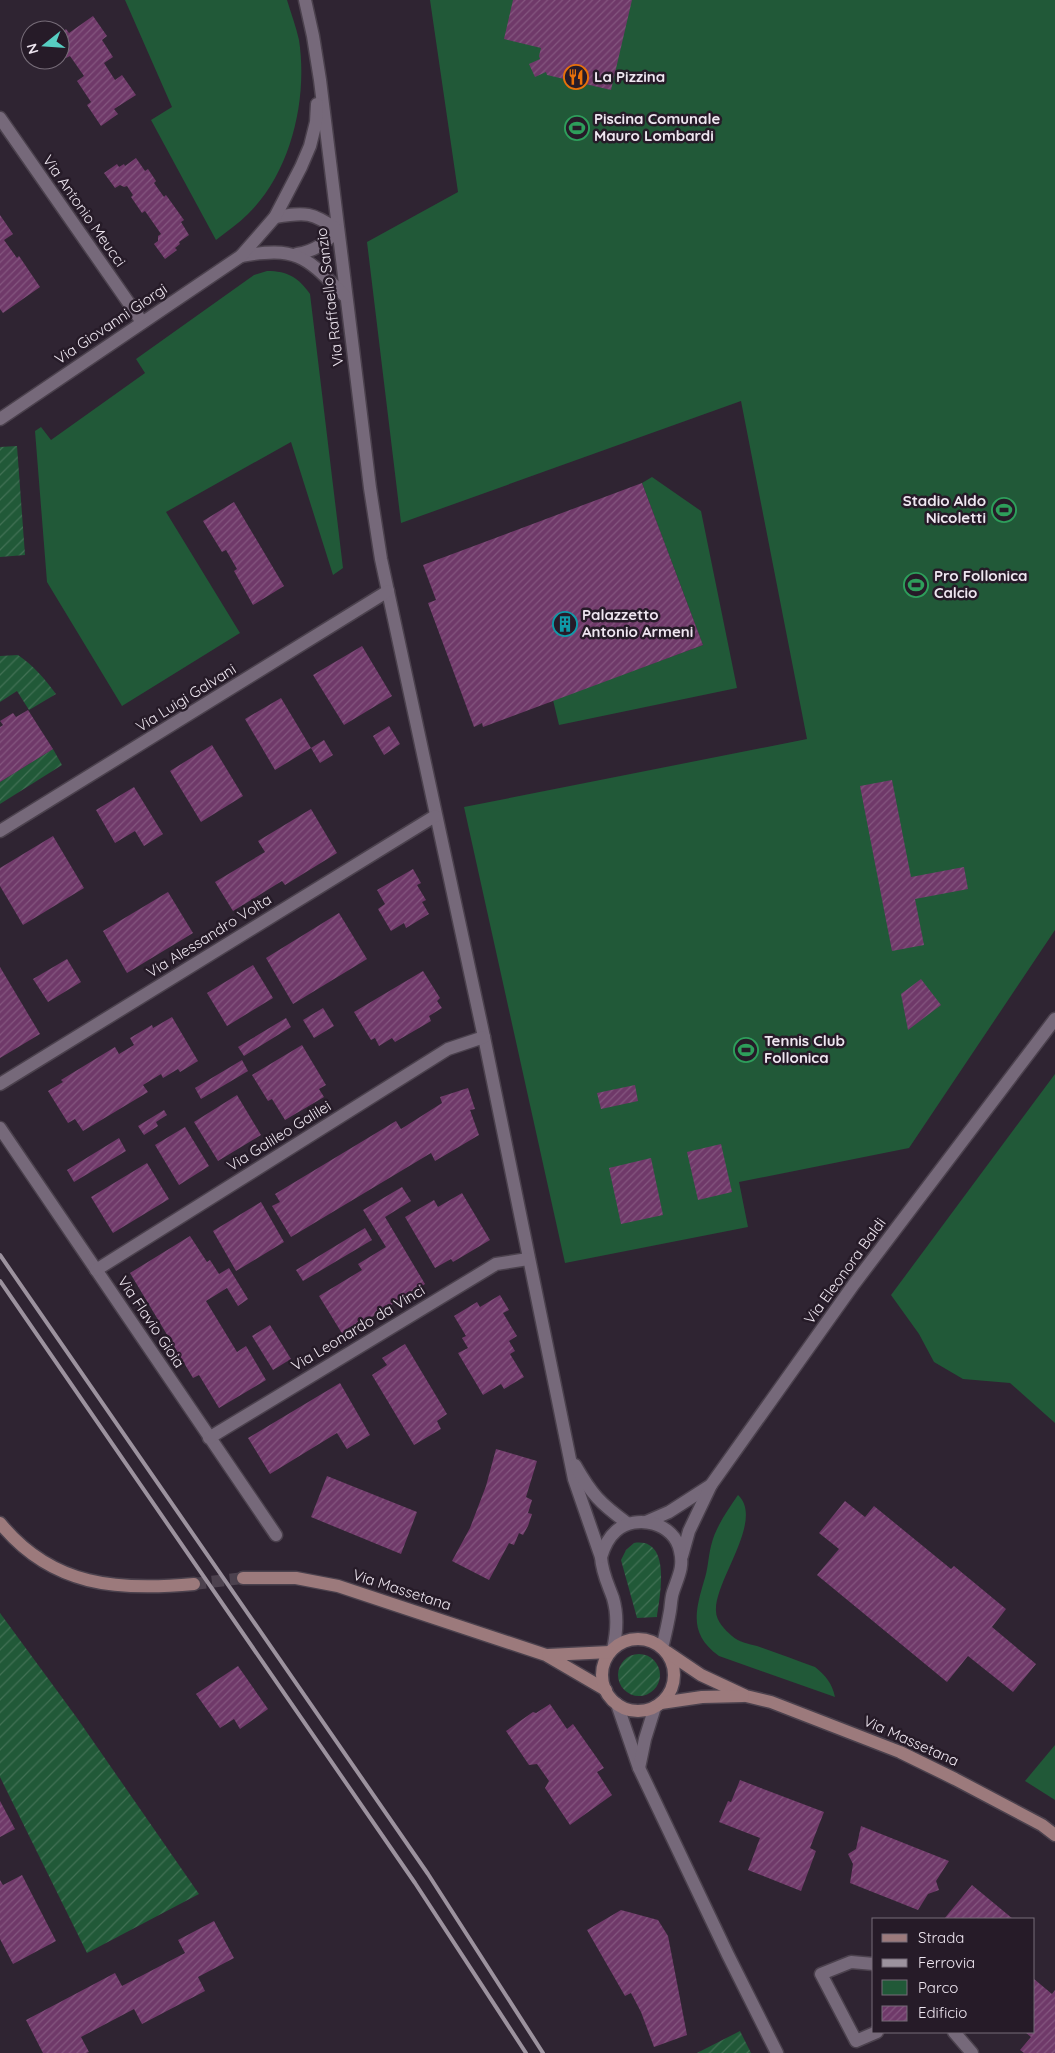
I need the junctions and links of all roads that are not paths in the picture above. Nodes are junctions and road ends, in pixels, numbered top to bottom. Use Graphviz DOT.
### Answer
graph roads {
  1 [pos="305,0"];
  2 [pos="320,80"];
  3 [pos="0,118"];
  4 [pos="275,217"];
  5 [pos="338,230"];
  6 [pos="297,254"];
  7 [pos="241,256"];
  8 [pos="346,297"];
  9 [pos="142,322"];
  10 [pos="0,420"];
  11 [pos="388,591"];
  12 [pos="435,816"];
  13 [pos="0,831"];
  14 [pos="1055,1019"];
  15 [pos="484,1037"];
  16 [pos="0,1084"];
  17 [pos="0,1128"];
  18 [pos="528,1259"];
  19 [pos="96,1270"];
  20 [pos="209,1438"];
  21 [pos="569,1455"];
  22 [pos="711,1485"];
  23 [pos="646,1522"];
  24 [pos="0,1523"];
  25 [pos="628,1523"];
  26 [pos="276,1535"];
  27 [pos="601,1557"];
  28 [pos="682,1558"];
  29 [pos="243,1578"];
  30 [pos="194,1584"];
  31 [pos="665,1650"];
  32 [pos="612,1651"];
  33 [pos="546,1654"];
  34 [pos="606,1690"];
  35 [pos="746,1696"];
  36 [pos="617,1704"];
  37 [pos="658,1705"];
  38 [pos="639,1768"];
  39 [pos="1055,1835"];
  40 [pos="872,1964"];
  41 [pos="875,2033"];
  42 [pos="955,2033"];
  43 [pos="777,2053"];
  44 [pos="972,2053"];
  1 -- 2 [label="street, Via Raffaello Sanzio"];
  2 -- 4 [label="street, Via Giovanni Giorgi"];
  2 -- 5 [label="street, Via Raffaello Sanzio"];
  3 -- 9 [label="street, Via Antonio Meucci"];
  4 -- 5 [label="street"];
  4 -- 7 [label="street, Via Giovanni Giorgi"];
  5 -- 6 [label="street, Via Giovanni Giorgi"];
  5 -- 8 [label="street, Via Raffaello Sanzio"];
  6 -- 7 [label="street, Via Giovanni Giorgi"];
  6 -- 8 [label="street"];
  7 -- 9 [label="street, Via Giovanni Giorgi"];
  8 -- 11 [label="street, Via Raffaello Sanzio"];
  9 -- 10 [label="street, Via Giovanni Giorgi"];
  11 -- 12 [label="street, Via Raffaello Sanzio"];
  11 -- 13 [label="street, Via Luigi Galvani"];
  12 -- 15 [label="street, Via Raffaello Sanzio"];
  12 -- 16 [label="street, Via Alessandro Volta"];
  14 -- 22 [label="street, Via Eleonora Baldi"];
  15 -- 18 [label="street, Via Raffaello Sanzio"];
  15 -- 19 [label="street, Via Galileo Galilei"];
  17 -- 19 [label="street, Via Flavio Gioia"];
  18 -- 20 [label="street, Via Leonardo da Vinci"];
  18 -- 21 [label="street, Via Raffaello Sanzio"];
  19 -- 20 [label="street, Via Flavio Gioia"];
  20 -- 26 [label="street, Via Flavio Gioia"];
  21 -- 25 [label="street"];
  21 -- 27 [label="street, Via Raffaello Sanzio"];
  22 -- 23 [label="street, Via Eleonora Baldi"];
  22 -- 28 [label="street"];
  23 -- 25 [label="street"];
  23 -- 28 [label="street"];
  24 -- 30 [label="main road"];
  25 -- 27 [label="street"];
  27 -- 32 [label="street"];
  28 -- 31 [label="street"];
  29 -- 33 [label="main road, Via Massetana"];
  31 -- 32 [label="main road, Via Massetana"];
  31 -- 35 [label="main road, Via Massetana"];
  31 -- 37 [label="main road"];
  32 -- 33 [label="main road, Via Massetana"];
  32 -- 34 [label="main road"];
  33 -- 34 [label="main road, Via Massetana"];
  34 -- 36 [label="main road, Via Massetana"];
  35 -- 37 [label="main road, Via Massetana"];
  35 -- 39 [label="main road, Via Massetana"];
  36 -- 37 [label="main road, Via Massetana"];
  36 -- 38 [label="street"];
  37 -- 38 [label="street"];
  38 -- 43 [label="street"];
  40 -- 41 [label="street"];
  42 -- 44 [label="street"];
}
